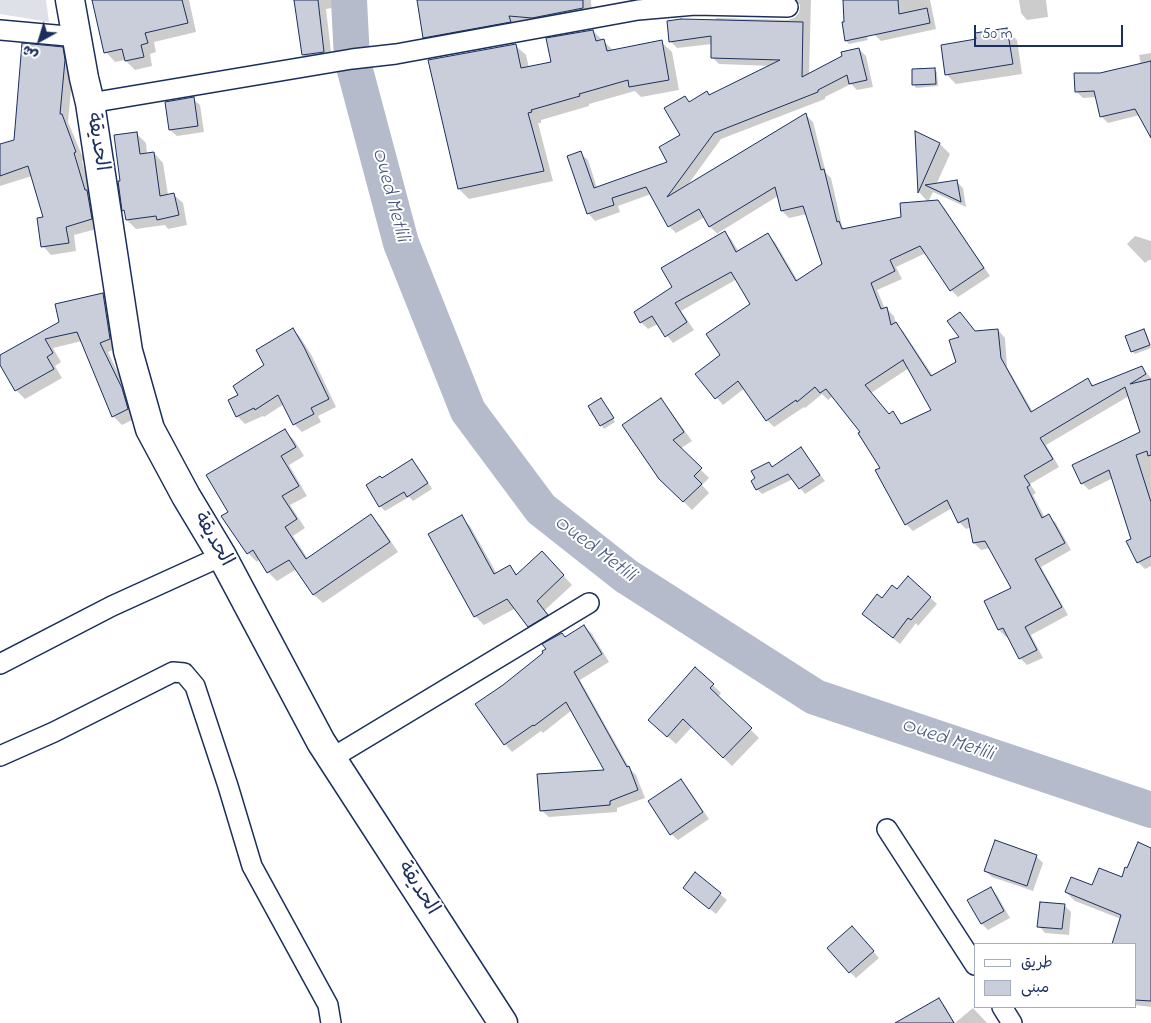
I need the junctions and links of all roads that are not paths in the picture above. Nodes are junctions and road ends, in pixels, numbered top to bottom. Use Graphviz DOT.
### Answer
graph roads {
  1 [pos="70,0"];
  2 [pos="788,7"];
  3 [pos="0,30"];
  4 [pos="78,37"];
  5 [pos="90,103"];
  6 [pos="222,556"];
  7 [pos="589,603"];
  8 [pos="0,664"];
  9 [pos="0,756"];
  10 [pos="332,758"];
  11 [pos="887,829"];
  12 [pos="974,963"];
  13 [pos="1003,1008"];
  14 [pos="331,1023"];
  15 [pos="503,1023"];
  16 [pos="1012,1023"];
  1 -- 4 [label="street, الحديقة"];
  2 -- 5 [label="street"];
  3 -- 4 [label="street"];
  4 -- 5 [label="street, الحديقة"];
  5 -- 6 [label="street, الحديقة"];
  6 -- 8 [label="street"];
  6 -- 10 [label="street, الحديقة"];
  7 -- 10 [label="street"];
  9 -- 14 [label="street"];
  10 -- 15 [label="street, الحديقة"];
  11 -- 12 [label="street"];
  13 -- 16 [label="street"];
}
